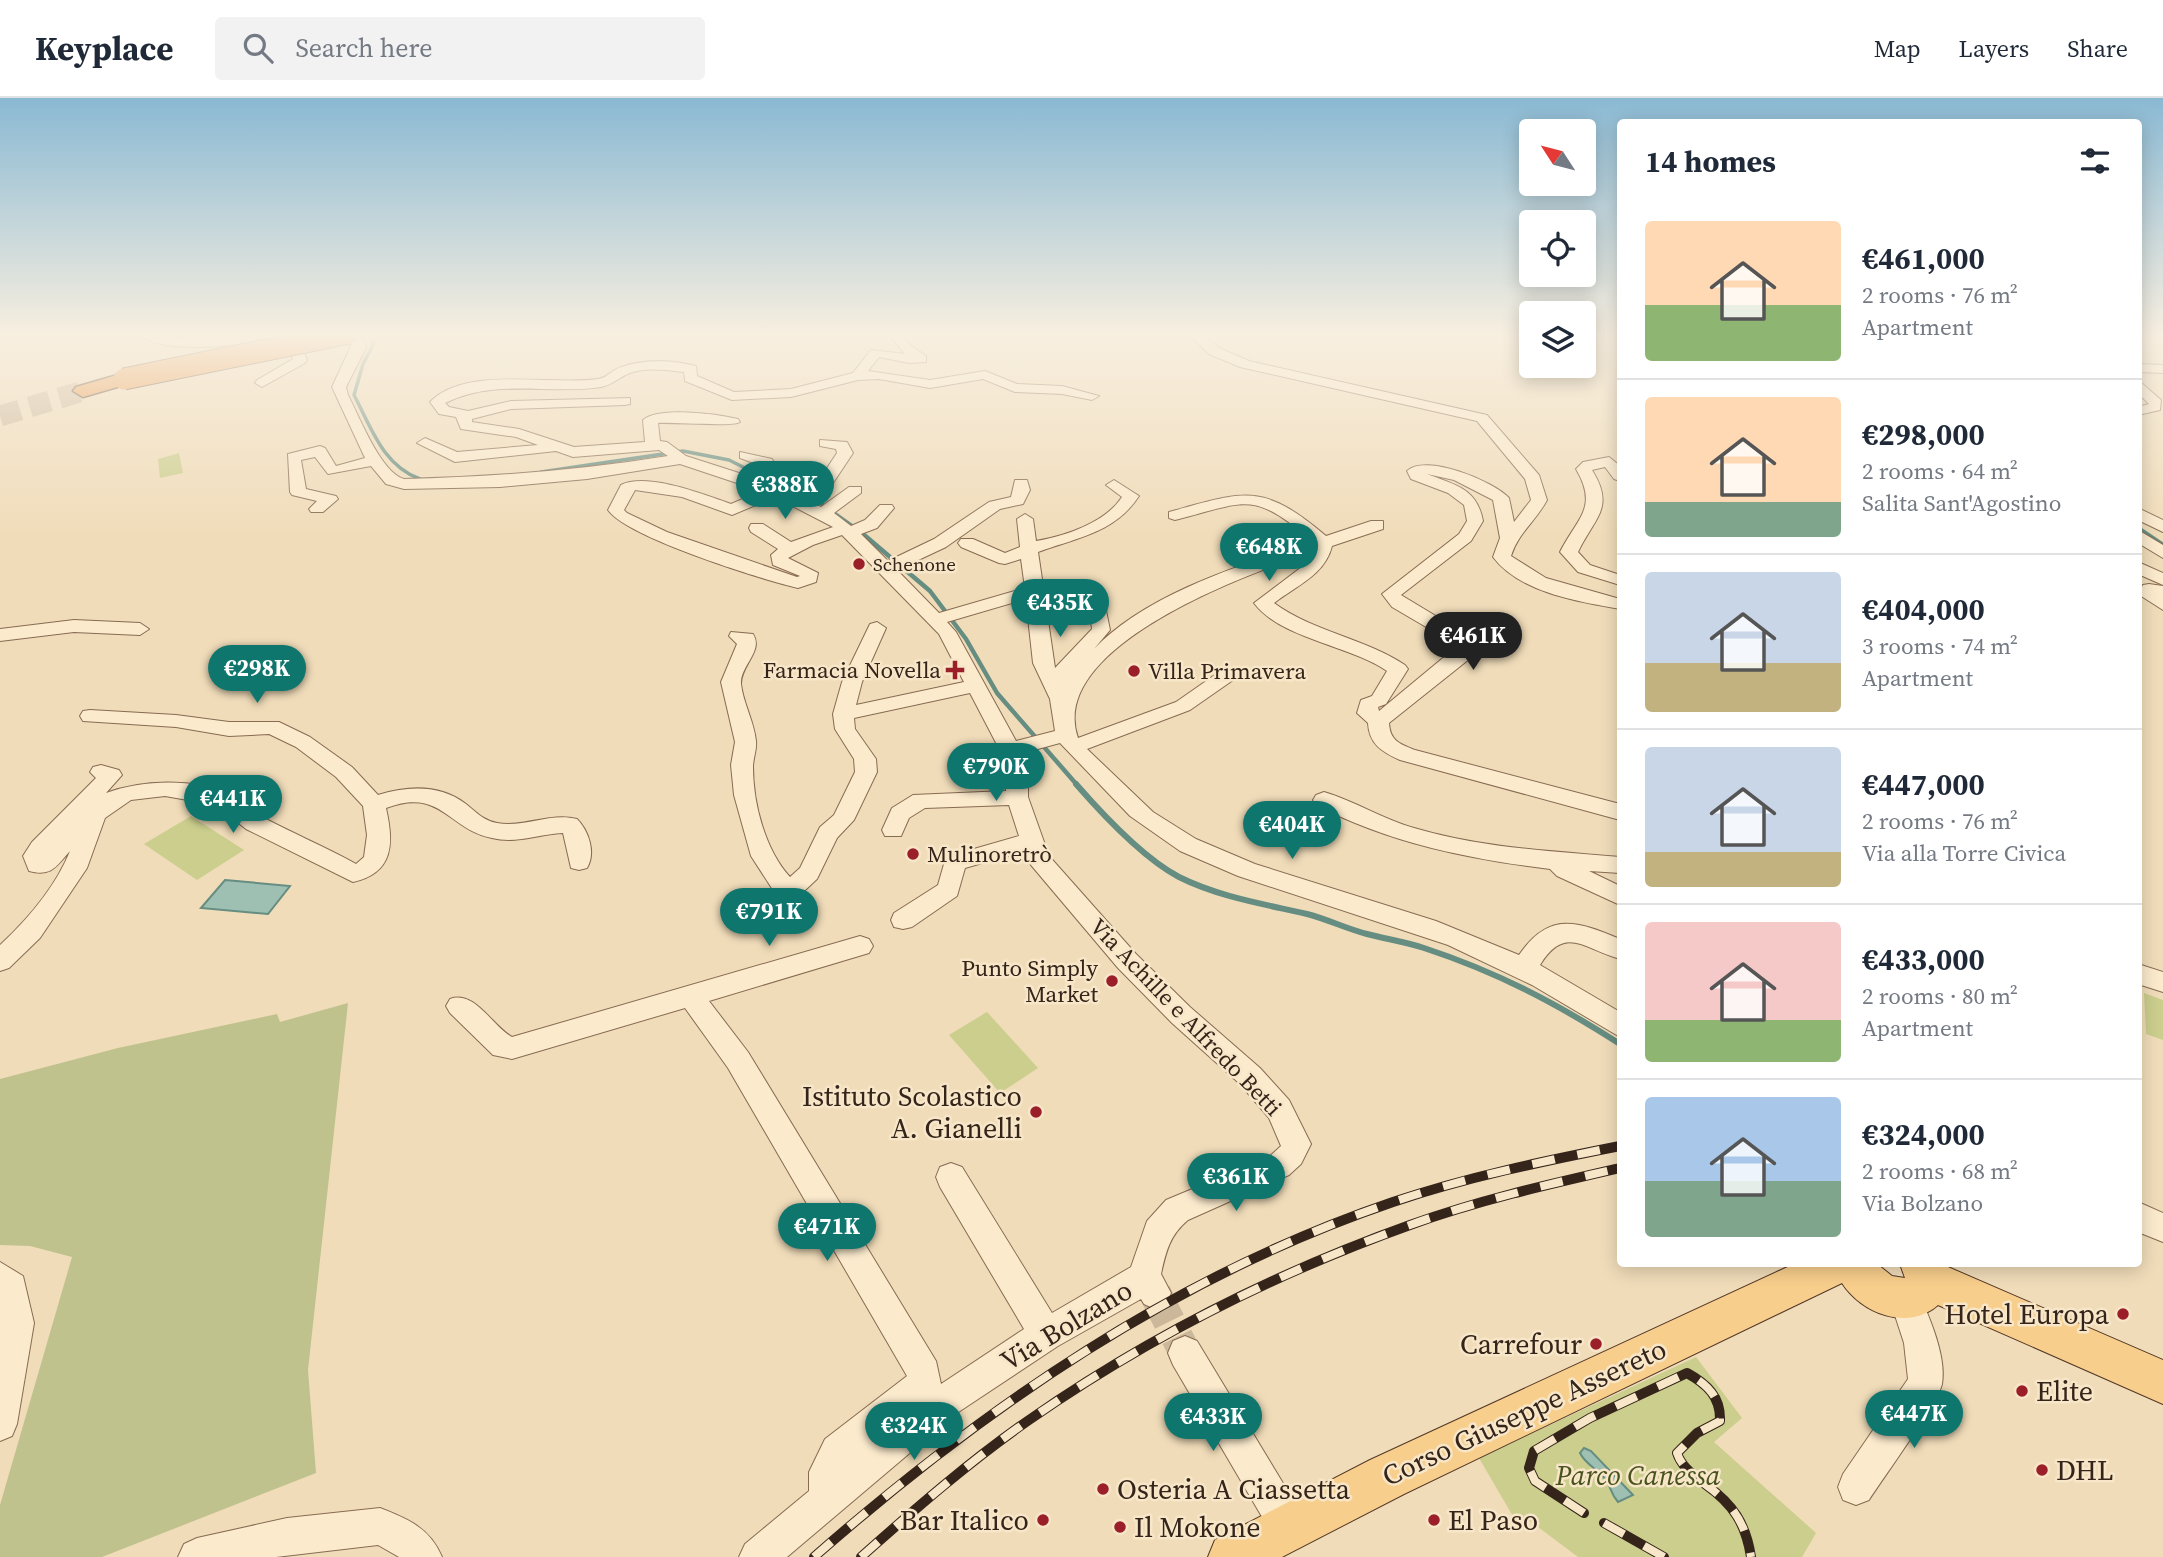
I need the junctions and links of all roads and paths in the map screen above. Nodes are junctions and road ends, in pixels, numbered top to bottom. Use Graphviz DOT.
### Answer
graph roads {
  1 [pos="347,401"];
  2 [pos="438,401"];
  3 [pos="623,401"];
  4 [pos="1415,401"];
  5 [pos="2154,401"];
  6 [pos="2142,410"];
  7 [pos="463,417"];
  8 [pos="733,422"];
  9 [pos="425,443"];
  10 [pos="825,443"];
  11 [pos="657,445"];
  12 [pos="557,447"];
  13 [pos="745,455"];
  14 [pos="679,458"];
  15 [pos="374,460"];
  16 [pos="1617,467"];
  17 [pos="334,471"];
  18 [pos="746,478"];
  19 [pos="353,483"];
  20 [pos="1021,483"];
  21 [pos="1114,485"];
  22 [pos="855,490"];
  23 [pos="775,491"];
  24 [pos="799,500"];
  25 [pos="317,509"];
  26 [pos="828,509"];
  27 [pos="886,509"];
  28 [pos="1175,515"];
  29 [pos="2142,515"];
  30 [pos="1025,519"];
  31 [pos="1377,525"];
  32 [pos="2163,527"];
  33 [pos="757,528"];
  34 [pos="855,529"];
  35 [pos="1508,538"];
  36 [pos="2142,538"];
  37 [pos="967,543"];
  38 [pos="1324,543"];
  39 [pos="790,548"];
  40 [pos="1031,548"];
  41 [pos="2163,553"];
  42 [pos="887,567"];
  43 [pos="2142,569"];
  44 [pos="1617,579"];
  45 [pos="2163,580"];
  46 [pos="2163,591"];
  47 [pos="1032,592"];
  48 [pos="1617,603"];
  49 [pos="1098,605"];
  50 [pos="2163,605"];
  51 [pos="936,620"];
  52 [pos="877,628"];
  53 [pos="140,629"];
  54 [pos="0,635"];
  55 [pos="738,636"];
  56 [pos="1229,674"];
  57 [pos="1054,681"];
  58 [pos="976,686"];
  59 [pos="1063,711"];
  60 [pos="843,714"];
  61 [pos="90,716"];
  62 [pos="1378,720"];
  63 [pos="1065,739"];
  64 [pos="1018,748"];
  65 [pos="101,772"];
  66 [pos="1017,797"];
  67 [pos="1324,800"];
  68 [pos="374,804"];
  69 [pos="1617,811"];
  70 [pos="95,814"];
  71 [pos="893,830"];
  72 [pos="1030,841"];
  73 [pos="579,862"];
  74 [pos="1557,862"];
  75 [pos="1617,865"];
  76 [pos="1617,895"];
  77 [pos="903,920"];
  78 [pos="860,946"];
  79 [pos="1617,948"];
  80 [pos="0,961"];
  81 [pos="1524,968"];
  82 [pos="2142,975"];
  83 [pos="2163,982"];
  84 [pos="691,996"];
  85 [pos="460,1006"];
  86 [pos="1617,1025"];
  87 [pos="951,1177"];
  88 [pos="2142,1218"];
  89 [pos="2163,1228"];
  90 [pos="1865,1273"];
  91 [pos="0,1277"];
  92 [pos="1150,1284"];
  93 [pos="1046,1334"];
  94 [pos="1185,1353"];
  95 [pos="2163,1382"];
  96 [pos="0,1424"];
  97 [pos="1856,1487"];
  98 [pos="827,1497"];
  99 [pos="1288,1526"];
  100 [pos="197,1557"];
  101 [pos="423,1557"];
  102 [pos="758,1557"];
  103 [pos="1232,1557"];
  1 -- 15 [label="street, Via Achille e Alfredo Betti"];
  2 -- 7 [label="street"];
  3 -- 7 [label="street"];
  4 -- 35 [label="street"];
  5 -- 6 [label="street"];
  7 -- 12 [label="street"];
  8 -- 11 [label="street"];
  9 -- 12 [label="street"];
  10 -- 24 [label="street"];
  11 -- 12 [label="street"];
  11 -- 14 [label="street"];
  13 -- 18 [label="street"];
  14 -- 15 [label="street, Via Achille e Alfredo Betti"];
  14 -- 18 [label="street, Via Achille e Alfredo Betti"];
  15 -- 17 [label="street"];
  16 -- 44 [label="street"];
  17 -- 19 [label="street"];
  17 -- 25 [label="street"];
  18 -- 23 [label="street, Via Achille e Alfredo Betti"];
  20 -- 42 [label="street"];
  21 -- 40 [label="street"];
  22 -- 26 [label="street"];
  23 -- 24 [label="street, Via Achille e Alfredo Betti"];
  23 -- 39 [label="street"];
  24 -- 26 [label="street, Via Achille e Alfredo Betti"];
  26 -- 34 [label="street, Via Achille e Alfredo Betti"];
  27 -- 34 [label="street"];
  28 -- 38 [label="street"];
  29 -- 32 [label="street"];
  30 -- 40 [label="street"];
  31 -- 38 [label="street"];
  33 -- 39 [label="street"];
  34 -- 39 [label="street"];
  34 -- 42 [label="street, Via Achille e Alfredo Betti"];
  35 -- 48 [label="street"];
  35 -- 62 [label="street"];
  36 -- 41 [label="street"];
  37 -- 40 [label="street"];
  38 -- 59 [label="street"];
  38 -- 62 [label="street"];
  40 -- 47 [label="street"];
  42 -- 51 [label="street, Via Achille e Alfredo Betti"];
  43 -- 45 [label="street"];
  46 -- 50 [label="street"];
  47 -- 51 [label="street"];
  47 -- 57 [label="street"];
  49 -- 57 [label="street"];
  51 -- 58 [label="street, Via Achille e Alfredo Betti"];
  52 -- 60 [label="street"];
  53 -- 54 [label="street"];
  55 -- 60 [label="street"];
  56 -- 63 [label="street"];
  57 -- 59 [label="street"];
  58 -- 60 [label="street"];
  58 -- 64 [label="street, Via Achille e Alfredo Betti"];
  59 -- 63 [label="street"];
  61 -- 68 [label="street"];
  62 -- 69 [label="street"];
  63 -- 64 [label="street"];
  63 -- 81 [label="street"];
  64 -- 66 [label="street, Via Achille e Alfredo Betti"];
  65 -- 70 [label="street"];
  66 -- 71 [label="street"];
  66 -- 72 [label="street, Via Achille e Alfredo Betti"];
  67 -- 74 [label="street"];
  68 -- 70 [label="street"];
  68 -- 73 [label="street"];
  70 -- 80 [label="street"];
  72 -- 77 [label="street"];
  72 -- 92 [label="street, Via Achille e Alfredo Betti"];
  74 -- 75 [label="street"];
  74 -- 76 [label="street"];
  78 -- 84 [label="street"];
  79 -- 81 [label="street"];
  81 -- 86 [label="street"];
  82 -- 83 [label="street"];
  84 -- 85 [label="street"];
  84 -- 98 [label="street"];
  87 -- 93 [label="street"];
  88 -- 89 [label="street"];
  90 -- 95 [label="main road"];
  90 -- 97 [label="street"];
  90 -- 99 [label="main road, Corso Giuseppe Assereto"];
  91 -- 96 [label="street"];
  92 -- 93 [label="street, Via Bolzano"];
  93 -- 98 [label="street, Via Bolzano"];
  94 -- 99 [label="street"];
  98 -- 102 [label="street, Via Bolzano"];
  99 -- 103 [label="main road, Corso Giuseppe Assereto"];
  100 -- 101 [label="street"];
}
